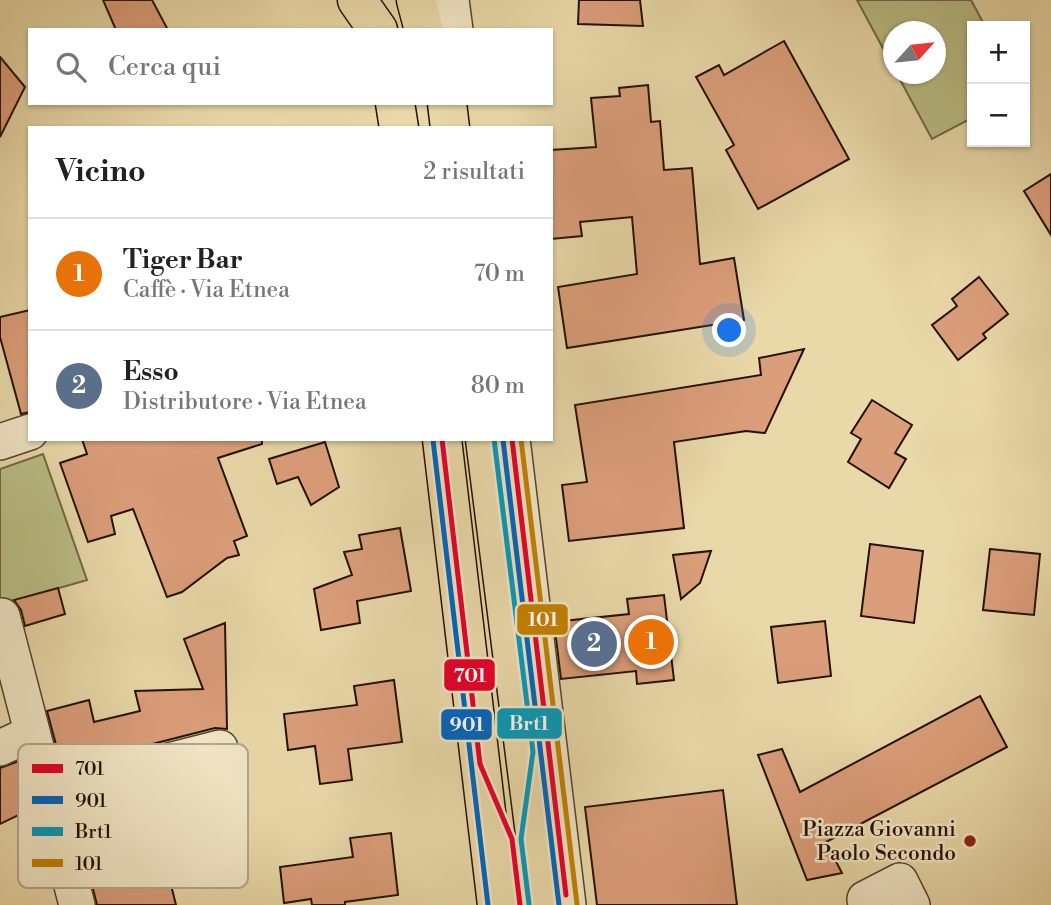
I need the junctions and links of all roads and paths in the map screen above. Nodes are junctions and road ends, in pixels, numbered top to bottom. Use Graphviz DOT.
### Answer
graph roads {
  1 [pos="358,0"];
  2 [pos="388,0"];
  3 [pos="416,0"];
  4 [pos="432,0"];
  5 [pos="451,0"];
  6 [pos="377,28"];
  7 [pos="398,28"];
  8 [pos="423,28"];
  9 [pos="438,28"];
  10 [pos="456,28"];
  11 [pos="395,105"];
  12 [pos="410,105"];
  13 [pos="433,105"];
  14 [pos="447,105"];
  15 [pos="466,105"];
  16 [pos="399,126"];
  17 [pos="411,126"];
  18 [pos="436,126"];
  19 [pos="450,126"];
  20 [pos="469,126"];
  21 [pos="28,433"];
  22 [pos="442,441"];
  23 [pos="485,441"];
  24 [pos="512,441"];
  25 [pos="0,442"];
  26 [pos="518,588"];
  27 [pos="2,616"];
  28 [pos="33,733"];
  29 [pos="36,744"];
  30 [pos="0,748"];
  31 [pos="72,888"];
  32 [pos="77,905"];
  33 [pos="497,905"];
  34 [pos="544,905"];
  35 [pos="568,905"];
  36 [pos="866,905"];
  37 [pos="912,905"];
  1 -- 6 [label="main road"];
  2 -- 7 [label="main road"];
  3 -- 8 [label="main road"];
  4 -- 9 [label="main road"];
  5 -- 10 [label="street"];
  11 -- 16 [label="main road"];
  12 -- 17 [label="main road"];
  13 -- 18 [label="main road"];
  14 -- 19 [label="main road"];
  15 -- 20 [label="street"];
  21 -- 25 [label="street"];
  22 -- 33 [label="main road"];
  23 -- 26 [label="main road"];
  24 -- 26 [label="street"];
  26 -- 34 [label="main road"];
  26 -- 35 [label="street"];
  27 -- 28 [label="street"];
  28 -- 29 [label="street"];
  28 -- 30 [label="street"];
  31 -- 32 [label="street"];
  36 -- 37 [label="street"];
}
